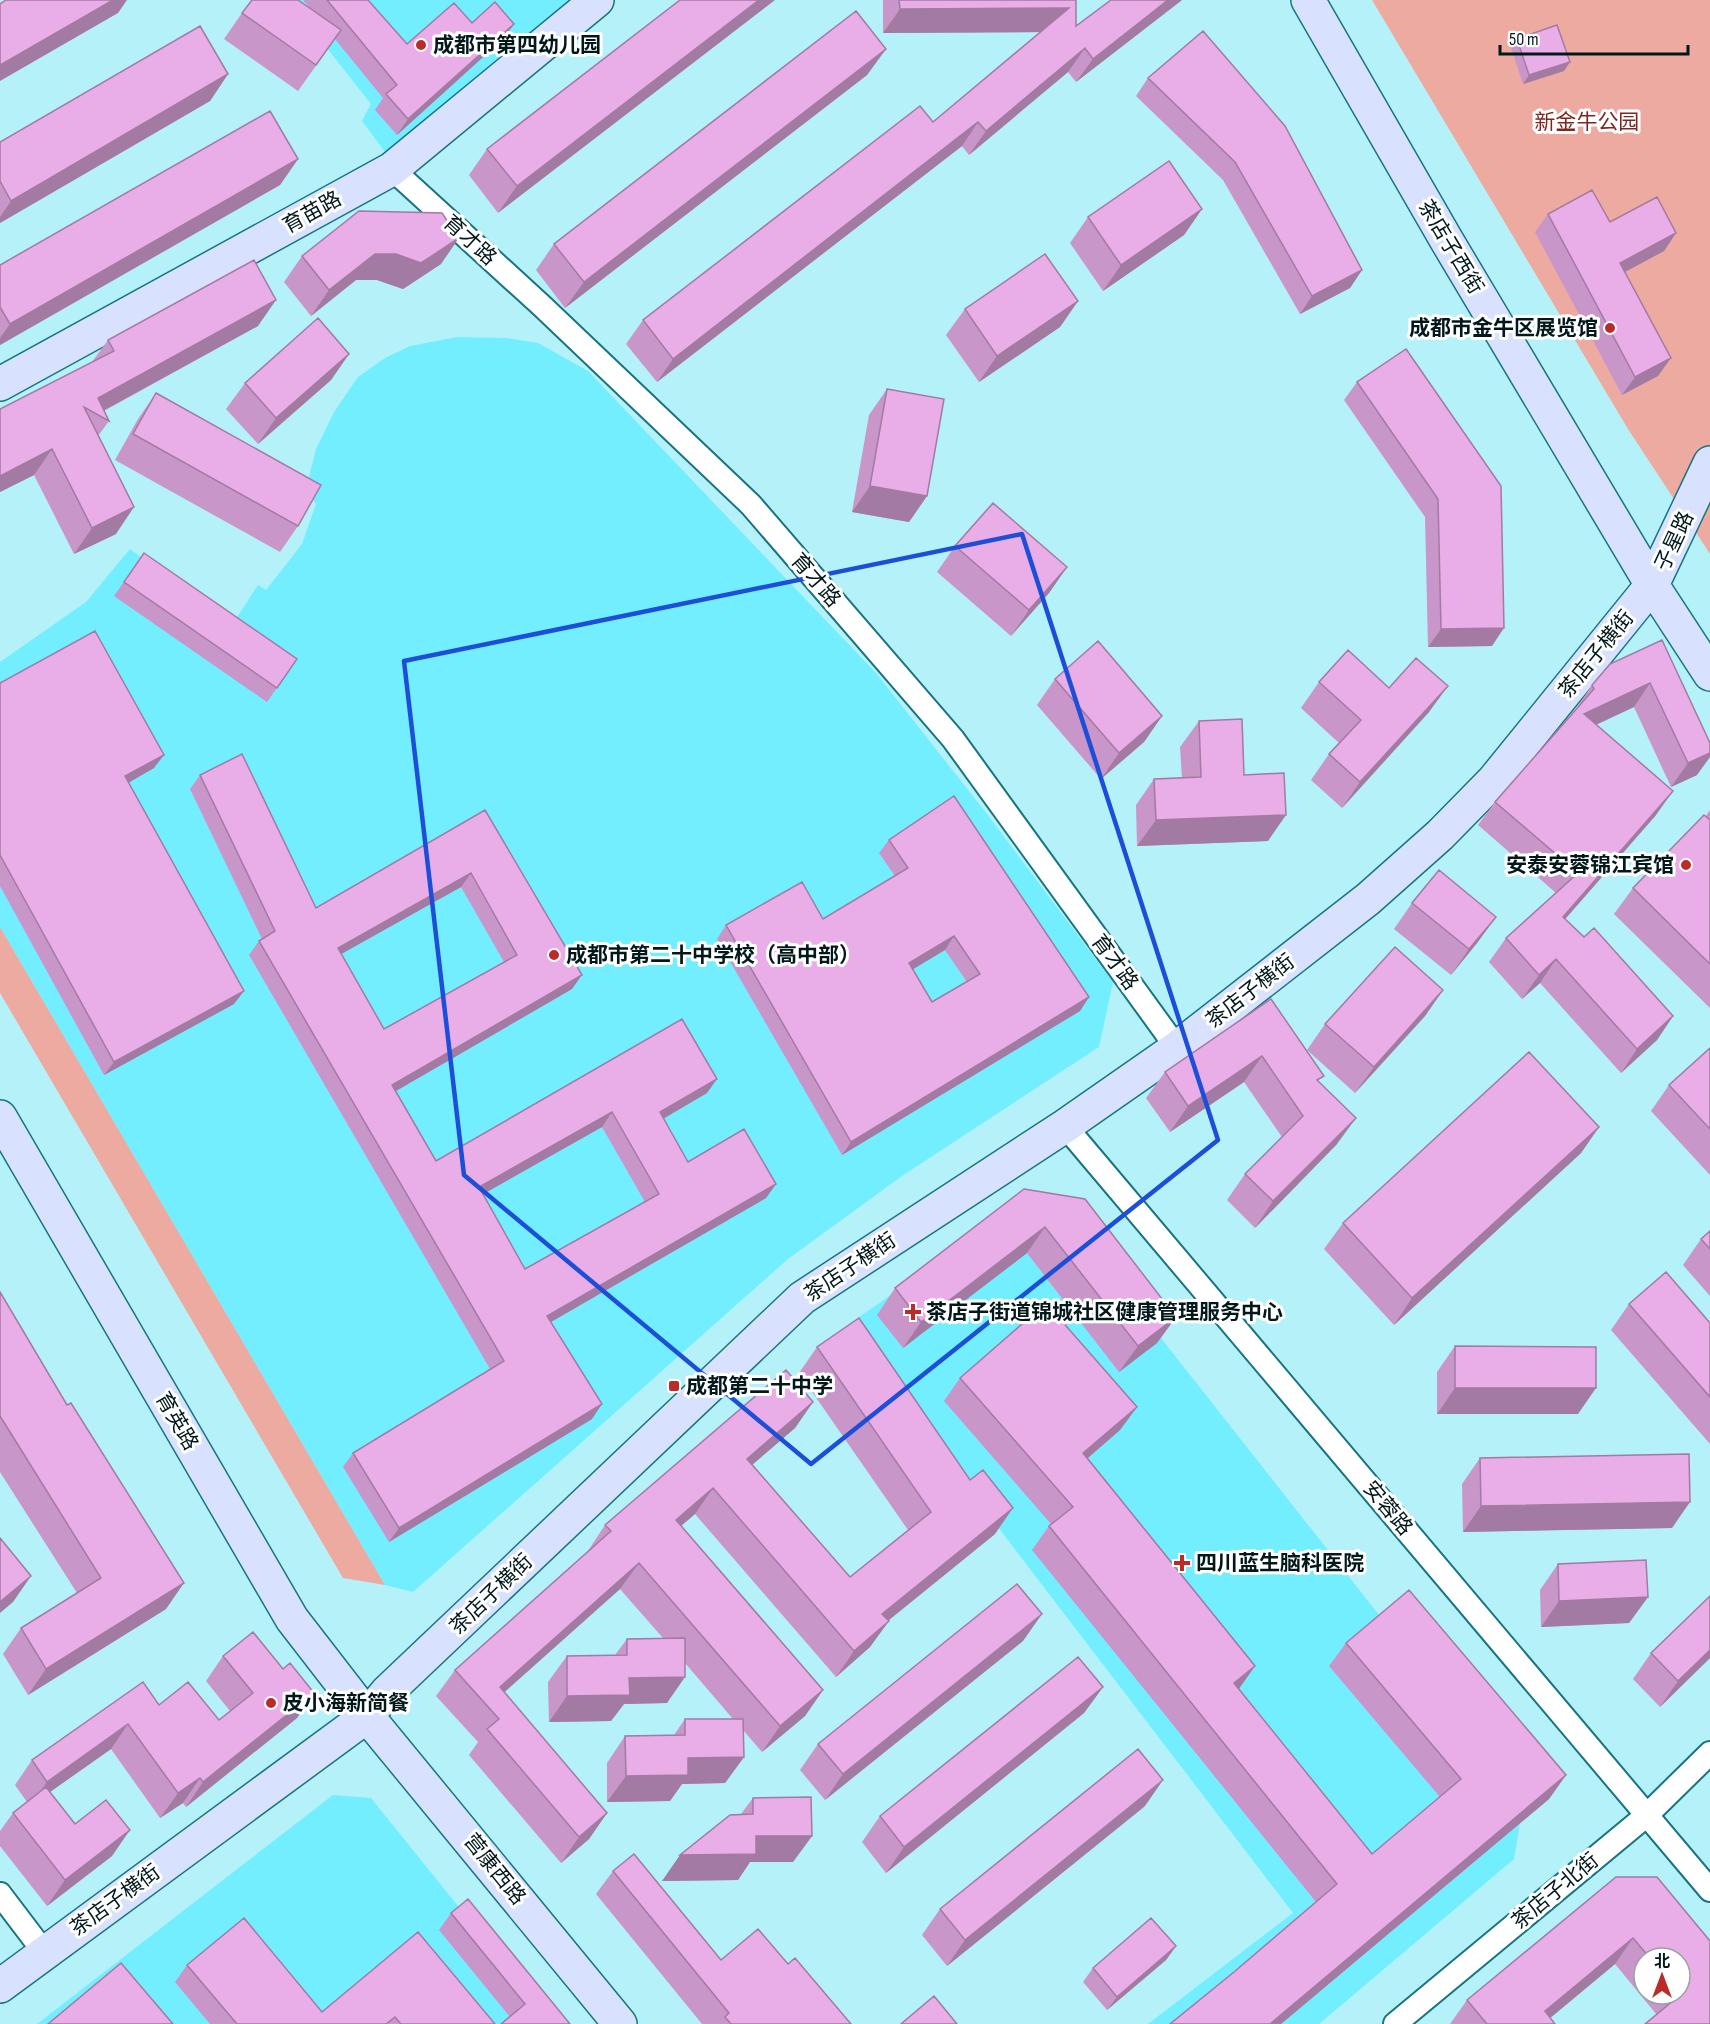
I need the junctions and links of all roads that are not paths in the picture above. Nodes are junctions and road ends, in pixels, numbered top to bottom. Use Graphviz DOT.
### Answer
graph roads {
  1 [pos="597,0"];
  2 [pos="1308,0"];
  3 [pos="392,169"];
  4 [pos="0,384"];
  5 [pos="1710,463"];
  6 [pos="1653,585"];
  7 [pos="1710,675"];
  8 [pos="1177,1048"];
  9 [pos="0,1117"];
  10 [pos="1065,1126"];
  11 [pos="367,1716"];
  12 [pos="1710,1753"];
  13 [pos="1647,1815"];
  14 [pos="1710,1890"];
  15 [pos="0,1894"];
  16 [pos="44,1952"];
  17 [pos="0,1986"];
  18 [pos="621,2024"];
  19 [pos="1395,2024"];
  1 -- 3 [label="street, 育苗路"];
  2 -- 6 [label="street, 茶店子西街"];
  3 -- 4 [label="street, 育苗路"];
  3 -- 8 [label="street, 育才路"];
  5 -- 6 [label="street, 子星路"];
  6 -- 7 [label="street, 茶店子西街"];
  6 -- 8 [label="street, 茶店子横街"];
  8 -- 10 [label="street, 茶店子横街"];
  9 -- 11 [label="street, 育英路"];
  10 -- 11 [label="street, 茶店子横街"];
  10 -- 13 [label="street, 安蓉路"];
  11 -- 16 [label="street, 茶店子横街"];
  11 -- 18 [label="street, 营康西路"];
  12 -- 13 [label="street, 茶店子北街"];
  13 -- 14 [label="street, 安蓉路"];
  13 -- 19 [label="street, 茶店子北街"];
  15 -- 16 [label="street"];
  16 -- 17 [label="street, 茶店子横街"];
}
